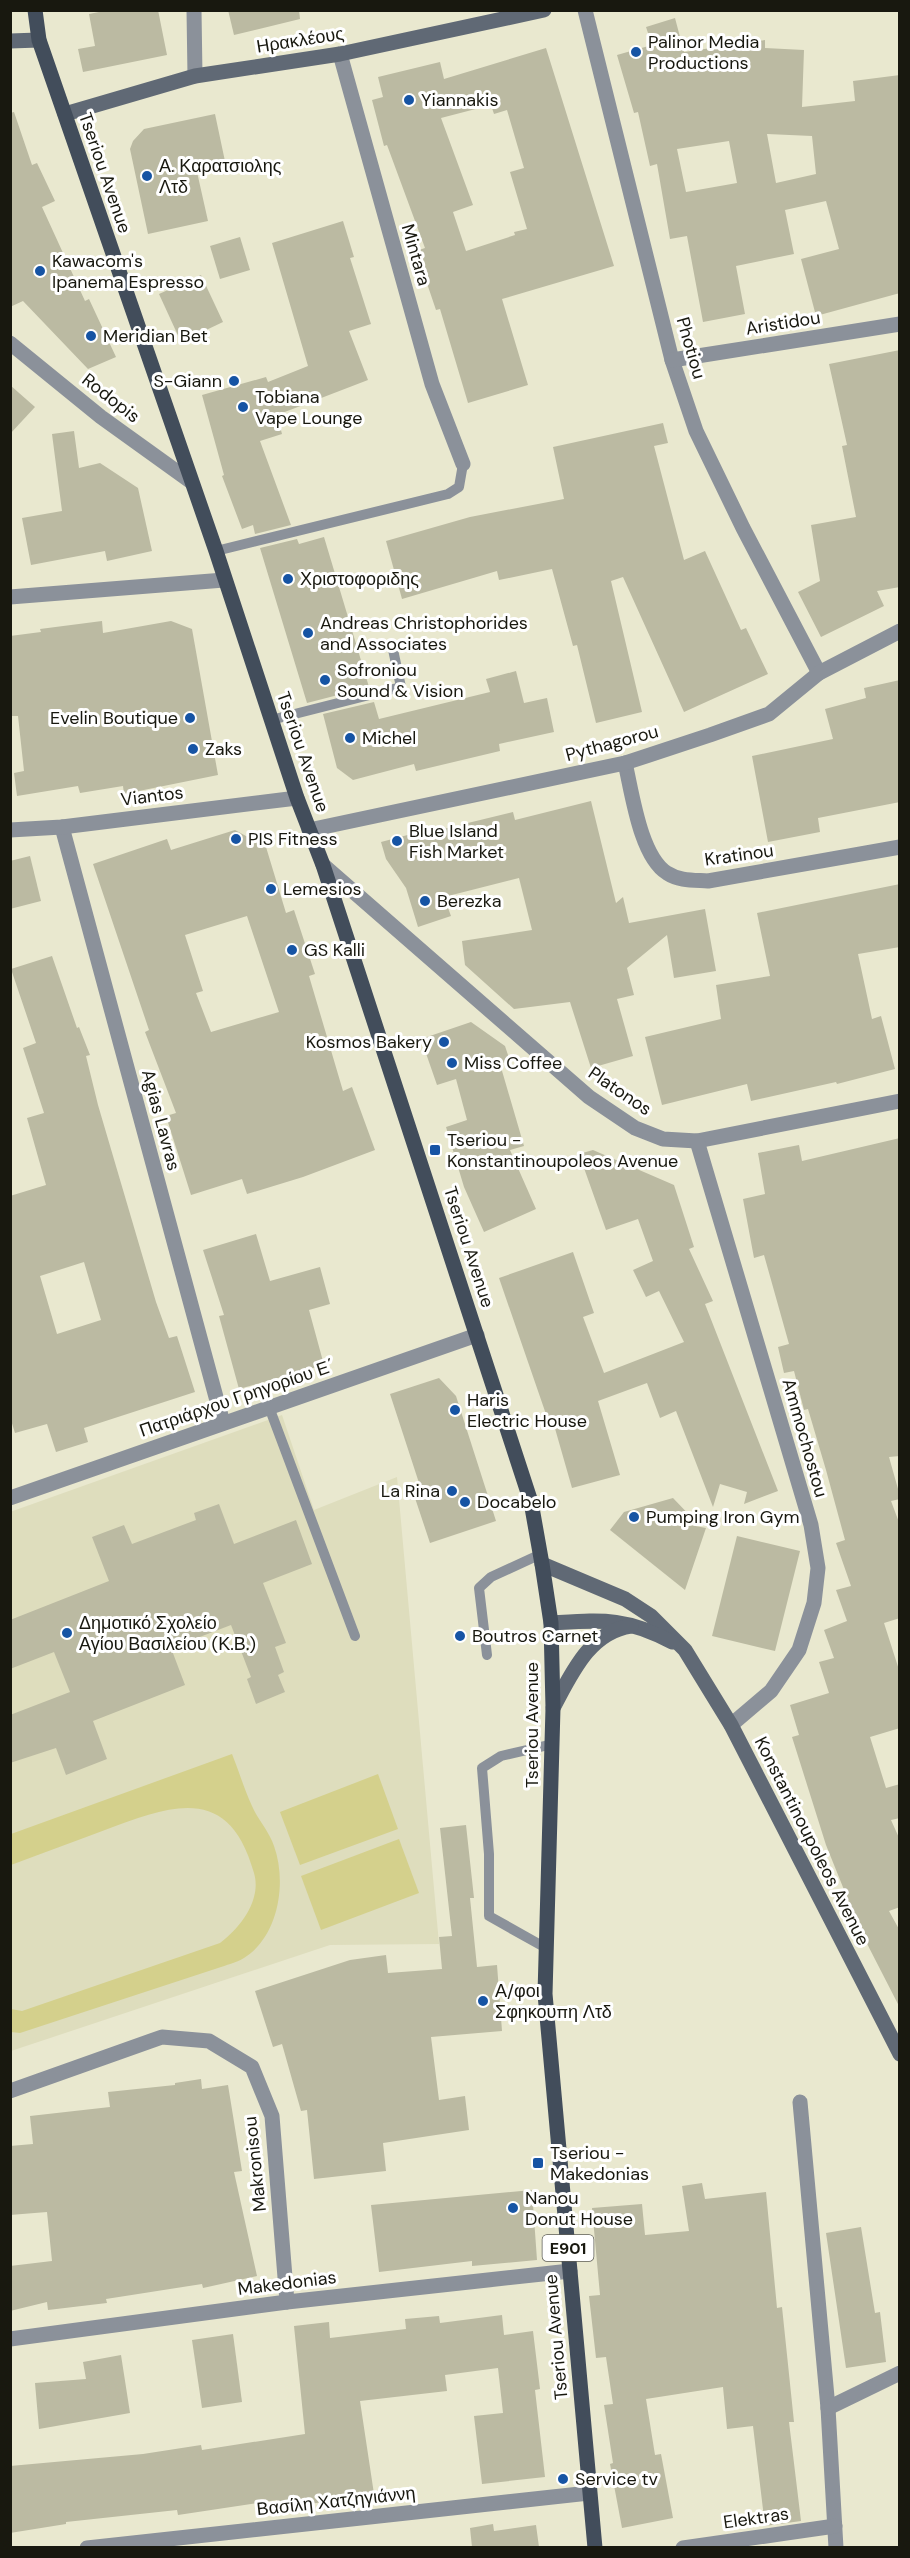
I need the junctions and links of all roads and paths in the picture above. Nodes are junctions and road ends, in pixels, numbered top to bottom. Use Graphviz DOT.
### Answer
graph roads {
  1 [pos="35,10"];
  2 [pos="194,10"];
  3 [pos="544,10"];
  4 [pos="585,10"];
  5 [pos="39,40"];
  6 [pos="10,41"];
  7 [pos="340,54"];
  8 [pos="195,76"];
  9 [pos="64,114"];
  10 [pos="900,324"];
  11 [pos="10,343"];
  12 [pos="672,360"];
  13 [pos="463,464"];
  14 [pos="190,481"];
  15 [pos="216,551"];
  16 [pos="224,580"];
  17 [pos="10,597"];
  18 [pos="900,631"];
  19 [pos="392,645"];
  20 [pos="819,673"];
  21 [pos="271,720"];
  22 [pos="625,763"];
  23 [pos="297,798"];
  24 [pos="62,827"];
  25 [pos="10,830"];
  26 [pos="309,830"];
  27 [pos="900,847"];
  28 [pos="323,865"];
  29 [pos="900,1101"];
  30 [pos="697,1141"];
  31 [pos="477,1335"];
  32 [pos="269,1407"];
  33 [pos="223,1423"];
  34 [pos="11,1496"];
  35 [pos="542,1559"];
  36 [pos="551,1623"];
  37 [pos="637,1625"];
  38 [pos="355,1636"];
  39 [pos="685,1650"];
  40 [pos="488,1655"];
  41 [pos="553,1708"];
  42 [pos="731,1725"];
  43 [pos="553,1744"];
  44 [pos="546,1948"];
  45 [pos="900,2054"];
  46 [pos="10,2091"];
  47 [pos="800,2102"];
  48 [pos="570,2271"];
  49 [pos="287,2302"];
  50 [pos="10,2339"];
  51 [pos="900,2373"];
  52 [pos="828,2408"];
  53 [pos="589,2493"];
  54 [pos="835,2526"];
  55 [pos="87,2547"];
  56 [pos="595,2547"];
  57 [pos="683,2547"];
  58 [pos="836,2547"];
  1 -- 5 [label="main road, Tseriou Avenue"];
  2 -- 8 [label="street"];
  3 -- 7 [label="street, Ηρακλέους"];
  4 -- 12 [label="street, Photiou"];
  5 -- 6 [label="street"];
  5 -- 9 [label="main road, Tseriou Avenue"];
  7 -- 8 [label="street, Ηρακλέους"];
  7 -- 13 [label="street, Mintara"];
  8 -- 9 [label="street, Ηρακλέους"];
  9 -- 14 [label="main road, Tseriou Avenue"];
  10 -- 12 [label="street, Aristidou"];
  11 -- 14 [label="street, Rodopis"];
  12 -- 20 [label="street, Photiou"];
  13 -- 15 [label="lane"];
  14 -- 15 [label="main road, Tseriou Avenue"];
  15 -- 16 [label="main road, Tseriou Avenue"];
  16 -- 17 [label="street"];
  16 -- 21 [label="main road, Tseriou Avenue"];
  18 -- 20 [label="street, Pythagorou"];
  19 -- 21 [label="lane"];
  20 -- 22 [label="street, Pythagorou"];
  21 -- 23 [label="main road, Tseriou Avenue"];
  22 -- 26 [label="street, Pythagorou"];
  22 -- 27 [label="street, Kratinou"];
  23 -- 24 [label="street, Viantos"];
  23 -- 26 [label="main road, Tseriou Avenue"];
  24 -- 25 [label="street, Viantos"];
  24 -- 33 [label="street, Agias Lavras"];
  26 -- 28 [label="main road, Tseriou Avenue"];
  28 -- 30 [label="street, Platonos"];
  28 -- 31 [label="main road, Tseriou Avenue"];
  29 -- 30 [label="street, Platonos"];
  30 -- 42 [label="street, Ammochostou"];
  31 -- 32 [label="street, Πατριάρχου Γρηγορίου Ε΄"];
  31 -- 35 [label="main road, Tseriou Avenue"];
  32 -- 33 [label="street, Πατριάρχου Γρηγορίου Ε΄"];
  32 -- 38 [label="lane"];
  33 -- 34 [label="street, Πατριάρχου Γρηγορίου Ε΄"];
  35 -- 36 [label="main road, Tseriou Avenue"];
  35 -- 39 [label="street, Konstantinoupoleos Avenue"];
  35 -- 40 [label="lane"];
  36 -- 37 [label="street"];
  36 -- 41 [label="main road, Tseriou Avenue"];
  37 -- 39 [label="street"];
  37 -- 41 [label="street"];
  39 -- 42 [label="street, Konstantinoupoleos Avenue"];
  41 -- 43 [label="main road, Tseriou Avenue"];
  42 -- 45 [label="street, Konstantinoupoleos Avenue"];
  43 -- 44 [label="main road, Tseriou Avenue / E901"];
  43 -- 44 [label="lane"];
  44 -- 48 [label="main road, Tseriou Avenue / E901"];
  46 -- 49 [label="street, Makronisou"];
  47 -- 52 [label="street"];
  48 -- 49 [label="street, Makedonias"];
  48 -- 53 [label="main road, Tseriou Avenue / E901"];
  49 -- 50 [label="street, Makedonias"];
  51 -- 52 [label="street"];
  52 -- 54 [label="street"];
  53 -- 55 [label="street, Βασίλη Χατζηγιάννη"];
  53 -- 56 [label="main road, Tseriou Avenue / E901"];
  54 -- 57 [label="street, Elektras"];
  54 -- 58 [label="street"];
}
